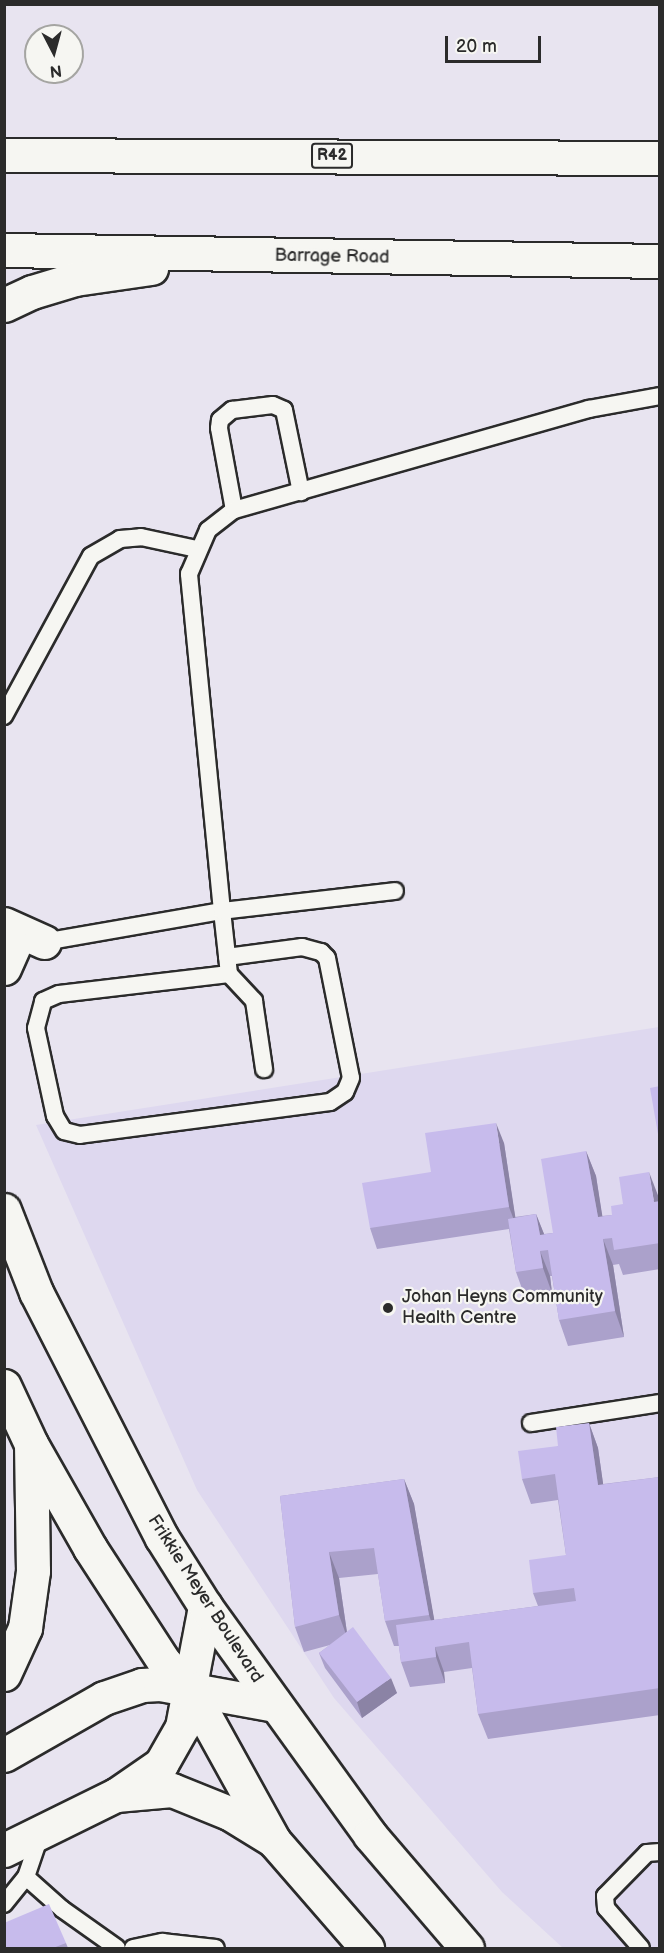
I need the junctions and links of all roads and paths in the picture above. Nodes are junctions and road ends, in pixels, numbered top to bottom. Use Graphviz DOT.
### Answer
graph roads {
  1 [pos="10,153"];
  2 [pos="660,158"];
  3 [pos="4,250"];
  4 [pos="232,255"];
  5 [pos="660,261"];
  6 [pos="4,305"];
  7 [pos="660,396"];
  8 [pos="300,492"];
  9 [pos="234,510"];
  10 [pos="197,549"];
  11 [pos="4,716"];
  12 [pos="395,891"];
  13 [pos="222,911"];
  14 [pos="14,945"];
  15 [pos="228,965"];
  16 [pos="264,1069"];
  17 [pos="4,1210"];
  18 [pos="4,1386"];
  19 [pos="660,1403"];
  20 [pos="531,1423"];
  21 [pos="31,1444"];
  22 [pos="205,1606"];
  23 [pos="4,1674"];
  24 [pos="190,1689"];
  25 [pos="275,1705"];
  26 [pos="4,1755"];
  27 [pos="116,1795"];
  28 [pos="41,1832"];
  29 [pos="274,1841"];
  30 [pos="4,1850"];
  31 [pos="660,1852"];
  32 [pos="26,1876"];
  33 [pos="4,1904"];
  34 [pos="117,1948"];
  35 [pos="133,1948"];
  36 [pos="216,1948"];
  37 [pos="367,1948"];
  38 [pos="467,1948"];
  39 [pos="641,1948"];
  1 -- 2 [label="main road, R42"];
  3 -- 4 [label="main road, Barrage Road"];
  4 -- 5 [label="main road, Barrage Road"];
  4 -- 6 [label="main road"];
  7 -- 8 [label="lane"];
  8 -- 9 [label="lane"];
  8 -- 9 [label="lane"];
  9 -- 10 [label="lane"];
  10 -- 11 [label="lane"];
  10 -- 13 [label="lane"];
  12 -- 13 [label="lane"];
  13 -- 14 [label="lane"];
  13 -- 15 [label="lane"];
  15 -- 15 [label="lane"];
  15 -- 16 [label="lane"];
  17 -- 22 [label="main road, Frikkie Meyer Boulevard"];
  18 -- 21 [label="main road"];
  19 -- 20 [label="lane"];
  21 -- 23 [label="main road"];
  21 -- 24 [label="main road"];
  22 -- 24 [label="main road"];
  22 -- 25 [label="main road, Frikkie Meyer Boulevard"];
  24 -- 25 [label="main road"];
  24 -- 26 [label="main road"];
  24 -- 27 [label="main road"];
  24 -- 29 [label="main road"];
  25 -- 38 [label="main road, Frikkie Meyer Boulevard"];
  27 -- 28 [label="main road"];
  27 -- 29 [label="main road"];
  28 -- 30 [label="main road"];
  28 -- 32 [label="lane"];
  29 -- 37 [label="main road"];
  31 -- 39 [label="lane"];
  32 -- 33 [label="lane"];
  32 -- 34 [label="lane"];
  35 -- 36 [label="lane"];
}
